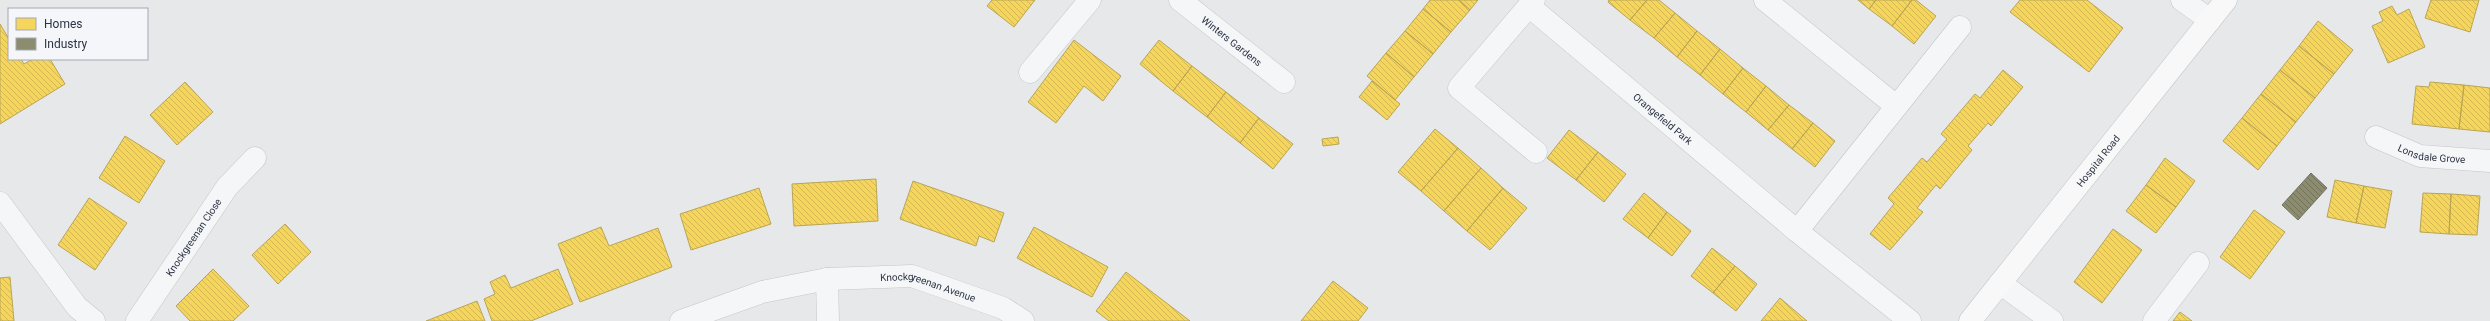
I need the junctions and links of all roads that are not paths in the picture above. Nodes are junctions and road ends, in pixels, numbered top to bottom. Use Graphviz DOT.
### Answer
graph roads {
  1 [pos="1090,0"];
  2 [pos="1180,0"];
  3 [pos="1765,0"];
  4 [pos="2182,0"];
  5 [pos="2226,0"];
  6 [pos="1531,3"];
  7 [pos="2210,20"];
  8 [pos="1960,27"];
  9 [pos="1030,72"];
  10 [pos="1284,82"];
  11 [pos="1896,106"];
  12 [pos="2376,137"];
  13 [pos="1536,152"];
  14 [pos="255,158"];
  15 [pos="2490,161"];
  16 [pos="0,203"];
  17 [pos="1797,231"];
  18 [pos="2198,263"];
  19 [pos="827,279"];
  20 [pos="2000,283"];
  21 [pos="94,321"];
  22 [pos="137,321"];
  23 [pos="681,321"];
  24 [pos="828,321"];
  25 [pos="1023,321"];
  26 [pos="1910,321"];
  27 [pos="1970,321"];
  28 [pos="2052,321"];
  29 [pos="2154,321"];
  1 -- 9 [label="street"];
  2 -- 10 [label="street, Winters Gardens"];
  3 -- 11 [label="street"];
  4 -- 7 [label="street"];
  5 -- 7 [label="main road, Hospital Road"];
  6 -- 13 [label="street, Orangefield Park"];
  6 -- 17 [label="street, Orangefield Park"];
  7 -- 20 [label="main road, Hospital Road"];
  8 -- 11 [label="street"];
  11 -- 17 [label="street"];
  12 -- 15 [label="street, Lonsdale Grove"];
  14 -- 22 [label="street, Knockgreenan Close"];
  16 -- 21 [label="street"];
  17 -- 26 [label="street, Orangefield Park"];
  18 -- 29 [label="street"];
  19 -- 23 [label="street, Knockgreenan Avenue"];
  19 -- 24 [label="street"];
  19 -- 25 [label="street, Knockgreenan Avenue"];
  20 -- 27 [label="main road, Hospital Road"];
  20 -- 28 [label="street"];
}
